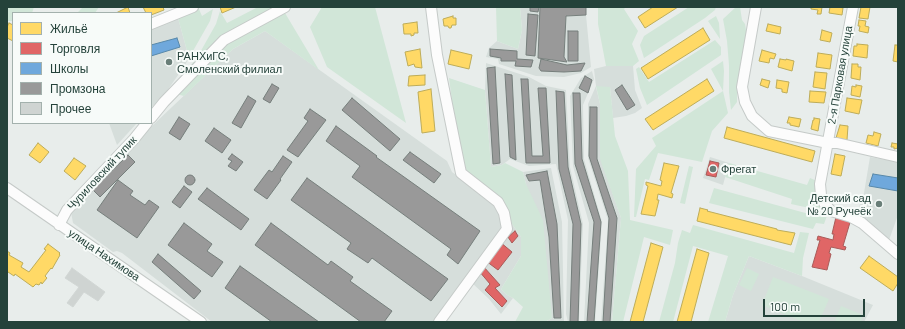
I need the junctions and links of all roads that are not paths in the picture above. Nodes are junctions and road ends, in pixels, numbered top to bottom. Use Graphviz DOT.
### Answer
graph roads {
  1 [pos="193,7"];
  2 [pos="285,7"];
  3 [pos="431,7"];
  4 [pos="756,7"];
  5 [pos="853,7"];
  6 [pos="152,24"];
  7 [pos="152,117"];
  8 [pos="146,124"];
  9 [pos="828,143"];
  10 [pos="898,157"];
  11 [pos="7,188"];
  12 [pos="59,225"];
  13 [pos="898,254"];
  14 [pos="201,322"];
  15 [pos="439,322"];
  1 -- 6 [label="street"];
  2 -- 7 [label="street"];
  3 -- 15 [label="street"];
  4 -- 9 [label="street"];
  5 -- 9 [label="street, 2-я Парковая улица"];
  8 -- 12 [label="street, Чуриловский тупик"];
  9 -- 10 [label="street"];
  9 -- 13 [label="street, 2-я Парковая улица"];
  11 -- 12 [label="street, улица Нахимова"];
  12 -- 14 [label="street, улица Нахимова"];
}
